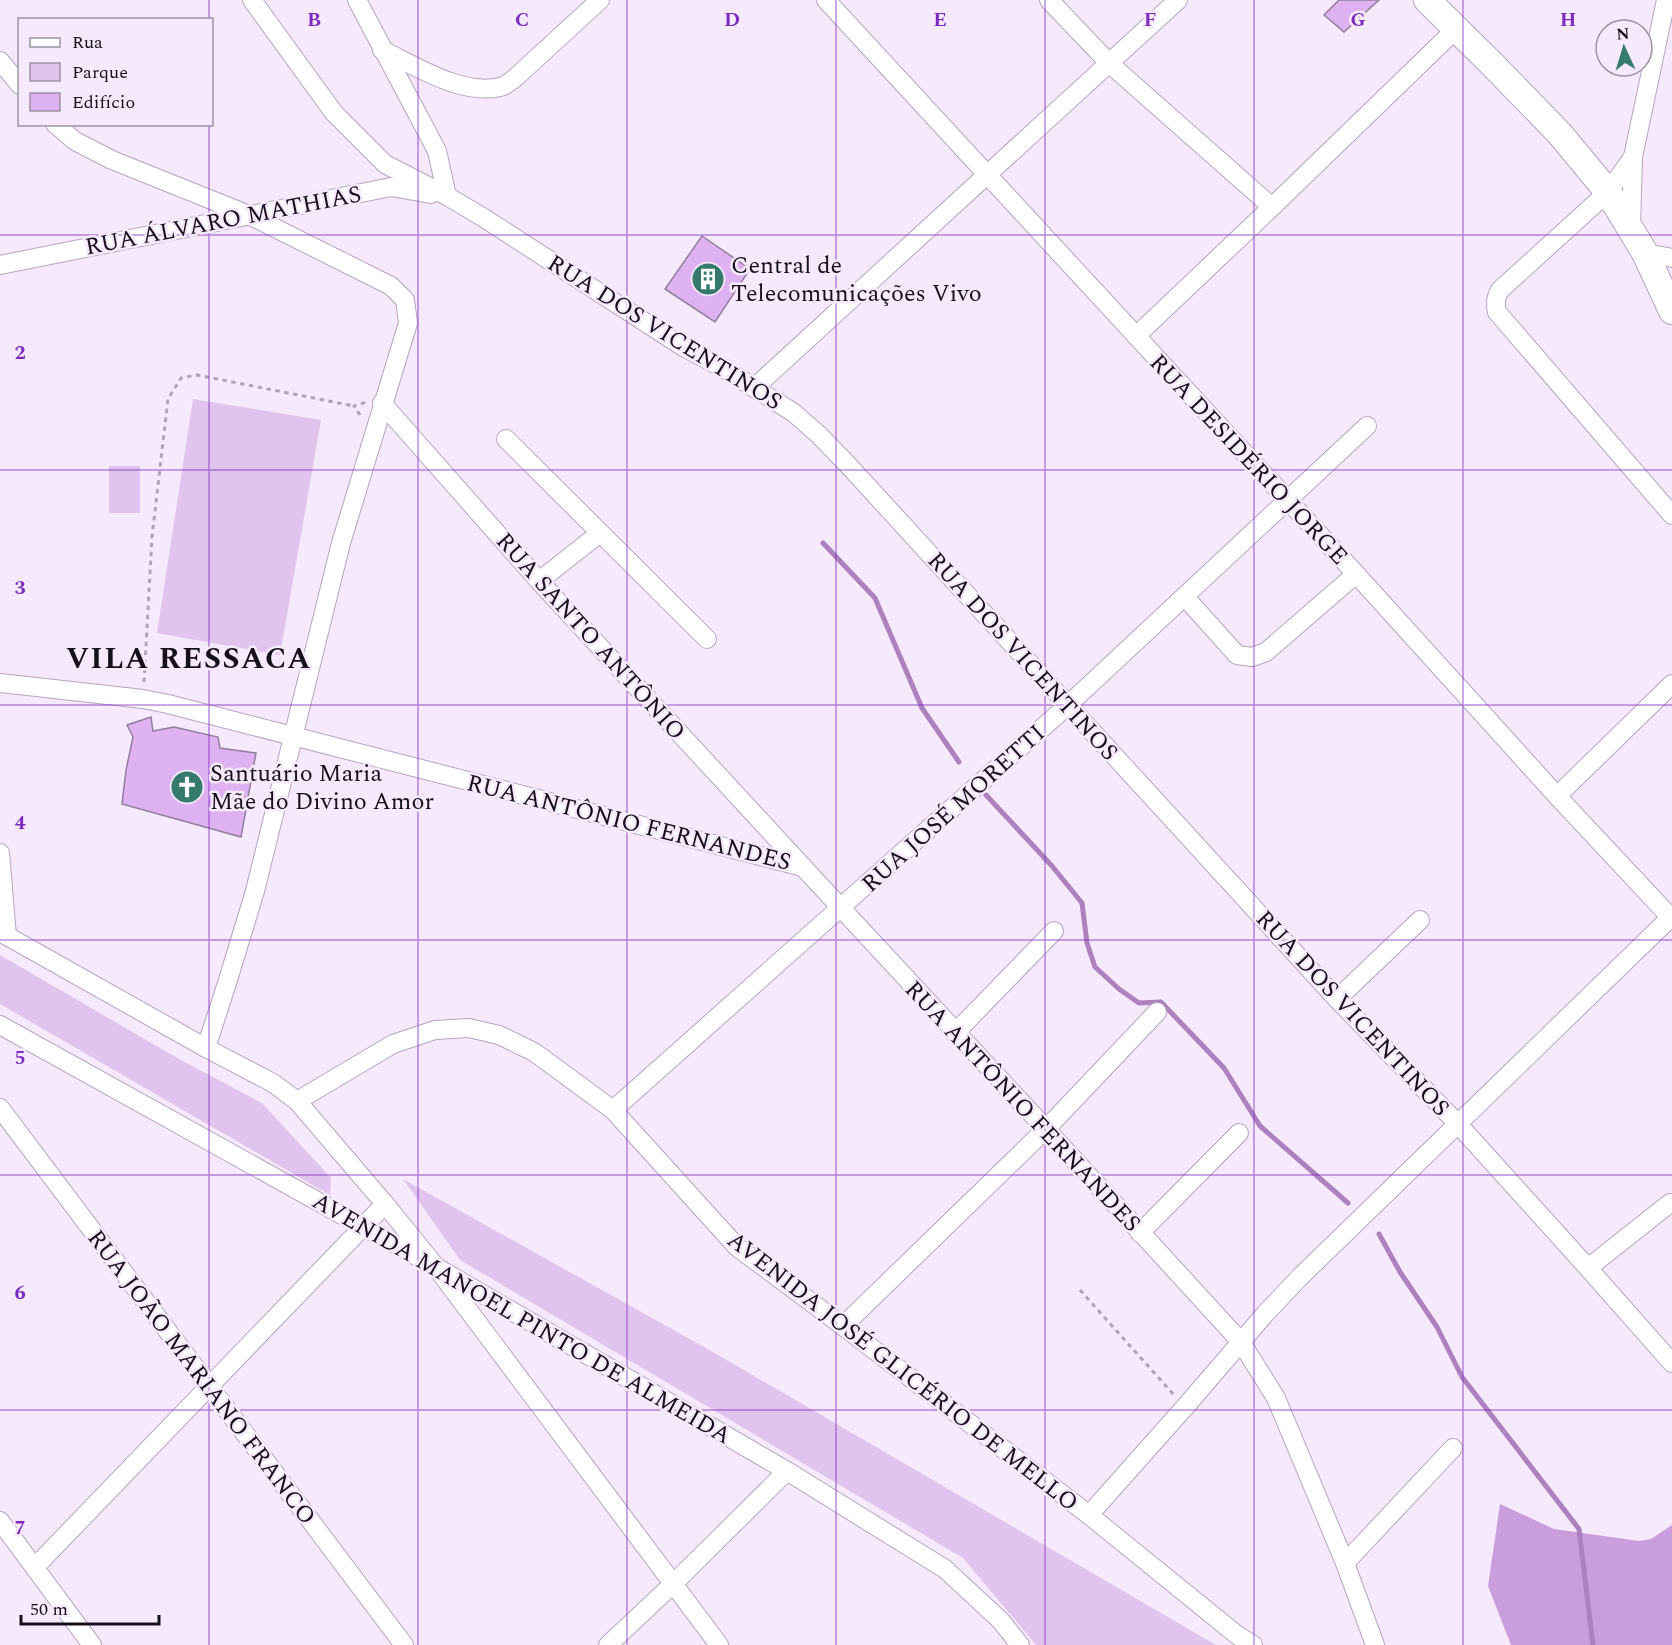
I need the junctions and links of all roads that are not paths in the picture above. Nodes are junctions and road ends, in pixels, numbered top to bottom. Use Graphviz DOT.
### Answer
graph roads {
  1 [pos="252,0"];
  2 [pos="357,0"];
  3 [pos="600,0"];
  4 [pos="826,0"];
  5 [pos="1049,0"];
  6 [pos="1179,0"];
  7 [pos="1426,0"];
  8 [pos="1666,0"];
  9 [pos="1456,29"];
  10 [pos="382,50"];
  11 [pos="1,63"];
  12 [pos="1110,64"];
  13 [pos="18,84"];
  14 [pos="58,126"];
  15 [pos="1633,157"];
  16 [pos="987,176"];
  17 [pos="1608,192"];
  18 [pos="447,196"];
  19 [pos="1272,207"];
  20 [pos="249,215"];
  21 [pos="1631,228"];
  22 [pos="1645,253"];
  23 [pos="1672,258"];
  24 [pos="0,265"];
  25 [pos="1672,311"];
  26 [pos="1136,336"];
  27 [pos="754,388"];
  28 [pos="382,403"];
  29 [pos="1367,426"];
  30 [pos="506,439"];
  31 [pos="1287,501"];
  32 [pos="1672,515"];
  33 [pos="600,533"];
  34 [pos="1356,574"];
  35 [pos="539,581"];
  36 [pos="1185,597"];
  37 [pos="707,639"];
  38 [pos="0,683"];
  39 [pos="1672,684"];
  40 [pos="1068,705"];
  41 [pos="293,735"];
  42 [pos="1557,796"];
  43 [pos="0,853"];
  44 [pos="802,867"];
  45 [pos="841,907"];
  46 [pos="1672,917"];
  47 [pos="1420,920"];
  48 [pos="1054,931"];
  49 [pos="4,934"];
  50 [pos="1337,999"];
  51 [pos="1157,1012"];
  52 [pos="0,1025"];
  53 [pos="956,1033"];
  54 [pos="206,1048"];
  55 [pos="297,1101"];
  56 [pos="0,1108"];
  57 [pos="613,1110"];
  58 [pos="1457,1123"];
  59 [pos="1046,1129"];
  60 [pos="1239,1133"];
  61 [pos="1670,1203"];
  62 [pos="385,1204"];
  63 [pos="363,1226"];
  64 [pos="1140,1233"];
  65 [pos="436,1267"];
  66 [pos="1588,1268"];
  67 [pos="843,1326"];
  68 [pos="1241,1342"];
  69 [pos="1672,1363"];
  70 [pos="209,1388"];
  71 [pos="1453,1448"];
  72 [pos="787,1471"];
  73 [pos="1089,1515"];
  74 [pos="0,1521"];
  75 [pos="1345,1563"];
  76 [pos="35,1567"];
  77 [pos="673,1584"];
  78 [pos="92,1645"];
  79 [pos="404,1645"];
  80 [pos="608,1645"];
  81 [pos="719,1645"];
  82 [pos="1020,1645"];
  83 [pos="1253,1645"];
  84 [pos="1375,1645"];
  1 -- 18 [label="street, RUA DOS VICENTINOS"];
  2 -- 10 [label="street"];
  3 -- 10 [label="street"];
  4 -- 16 [label="street, RUA DESIDÉRIO JORGE"];
  5 -- 12 [label="street"];
  6 -- 12 [label="street"];
  7 -- 9 [label="main road"];
  8 -- 15 [label="street"];
  9 -- 17 [label="main road"];
  9 -- 19 [label="street"];
  10 -- 18 [label="street"];
  11 -- 13 [label="street"];
  12 -- 16 [label="street"];
  12 -- 19 [label="street"];
  14 -- 20 [label="street"];
  15 -- 17 [label="street"];
  15 -- 21 [label="street"];
  16 -- 26 [label="street, RUA DESIDÉRIO JORGE"];
  16 -- 27 [label="street"];
  17 -- 21 [label="main road"];
  17 -- 32 [label="street"];
  18 -- 20 [label="street, RUA ÁLVARO MATHIAS"];
  18 -- 27 [label="street, RUA DOS VICENTINOS"];
  19 -- 26 [label="street"];
  20 -- 24 [label="street, RUA ÁLVARO MATHIAS"];
  20 -- 28 [label="street"];
  21 -- 22 [label="main road"];
  22 -- 23 [label="street"];
  22 -- 25 [label="main road"];
  26 -- 31 [label="street, RUA DESIDÉRIO JORGE"];
  27 -- 40 [label="street, RUA DOS VICENTINOS"];
  28 -- 35 [label="street, RUA SANTO ANTÔNIO"];
  28 -- 41 [label="street"];
  29 -- 31 [label="street, RUA JOSÉ MORETTI"];
  30 -- 33 [label="street"];
  31 -- 34 [label="street, RUA DESIDÉRIO JORGE"];
  31 -- 36 [label="street, RUA JOSÉ MORETTI"];
  33 -- 35 [label="street"];
  33 -- 37 [label="street"];
  34 -- 36 [label="street"];
  34 -- 42 [label="street, RUA DESIDÉRIO JORGE"];
  35 -- 44 [label="street, RUA SANTO ANTÔNIO"];
  36 -- 40 [label="street, RUA JOSÉ MORETTI"];
  38 -- 41 [label="street, RUA ANTÔNIO FERNANDES"];
  39 -- 42 [label="street"];
  40 -- 45 [label="street, RUA JOSÉ MORETTI"];
  40 -- 50 [label="street, RUA DOS VICENTINOS"];
  41 -- 44 [label="street, RUA ANTÔNIO FERNANDES"];
  41 -- 54 [label="street"];
  42 -- 46 [label="street, RUA DESIDÉRIO JORGE"];
  43 -- 49 [label="street"];
  44 -- 45 [label="street, RUA ANTÔNIO FERNANDES"];
  45 -- 53 [label="street, RUA ANTÔNIO FERNANDES"];
  45 -- 57 [label="street, RUA JOSÉ MORETTI"];
  46 -- 58 [label="street"];
  47 -- 50 [label="street"];
  48 -- 53 [label="street"];
  49 -- 54 [label="street"];
  50 -- 58 [label="street, RUA DOS VICENTINOS"];
  51 -- 59 [label="street"];
  52 -- 63 [label="street, AVENIDA MANOEL PINTO DE ALMEIDA"];
  53 -- 59 [label="street, RUA ANTÔNIO FERNANDES"];
  54 -- 55 [label="street"];
  55 -- 57 [label="street, AVENIDA JOSÉ GLICÉRIO DE MELLO"];
  55 -- 62 [label="street"];
  56 -- 70 [label="street, RUA JOÃO MARIANO FRANCO"];
  57 -- 67 [label="street, AVENIDA JOSÉ GLICÉRIO DE MELLO"];
  58 -- 66 [label="street, RUA DOS VICENTINOS"];
  58 -- 68 [label="street"];
  59 -- 64 [label="street, RUA ANTÔNIO FERNANDES"];
  59 -- 67 [label="street"];
  60 -- 64 [label="street"];
  61 -- 66 [label="street"];
  62 -- 63 [label="street"];
  62 -- 65 [label="street"];
  63 -- 65 [label="street, AVENIDA MANOEL PINTO DE ALMEIDA"];
  63 -- 70 [label="street"];
  64 -- 68 [label="street, RUA ANTÔNIO FERNANDES"];
  65 -- 72 [label="street, AVENIDA MANOEL PINTO DE ALMEIDA"];
  65 -- 77 [label="street"];
  66 -- 69 [label="street, RUA DOS VICENTINOS"];
  67 -- 73 [label="street, AVENIDA JOSÉ GLICÉRIO DE MELLO"];
  68 -- 73 [label="street"];
  68 -- 75 [label="street, RUA ANTÔNIO FERNANDES"];
  70 -- 76 [label="street"];
  70 -- 79 [label="street, RUA JOÃO MARIANO FRANCO"];
  71 -- 75 [label="street"];
  72 -- 77 [label="street"];
  72 -- 82 [label="street, AVENIDA MANOEL PINTO DE ALMEIDA"];
  73 -- 83 [label="street, AVENIDA JOSÉ GLICÉRIO DE MELLO"];
  74 -- 76 [label="street"];
  75 -- 84 [label="street, RUA ANTÔNIO FERNANDES"];
  76 -- 78 [label="street"];
  77 -- 80 [label="street"];
  77 -- 81 [label="street"];
}
